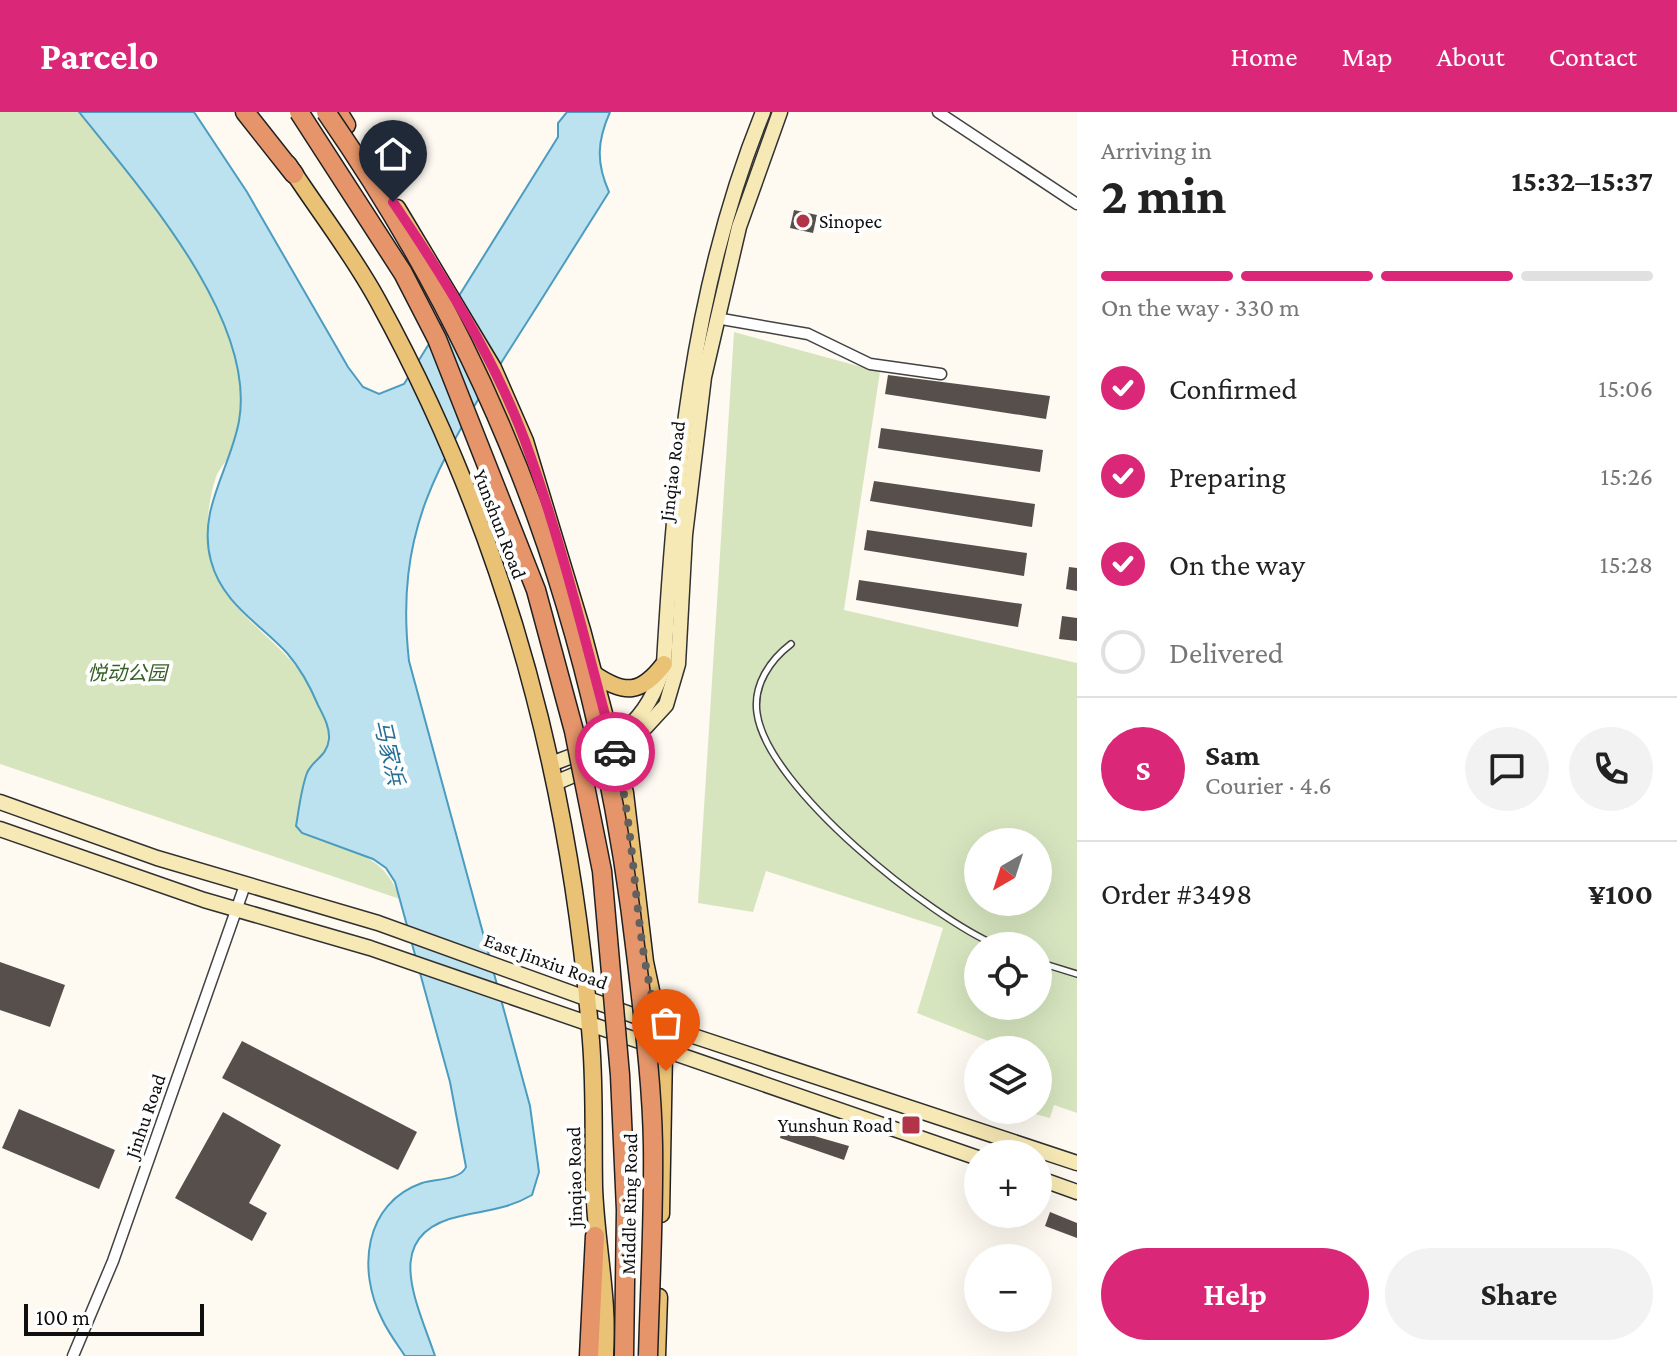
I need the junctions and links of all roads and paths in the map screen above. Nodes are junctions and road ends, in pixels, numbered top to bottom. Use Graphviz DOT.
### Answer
graph roads {
  1 [pos="245,112"];
  2 [pos="255,112"];
  3 [pos="299,112"];
  4 [pos="326,112"];
  5 [pos="763,112"];
  6 [pos="780,112"];
  7 [pos="938,112"];
  8 [pos="340,116"];
  9 [pos="294,174"];
  10 [pos="1077,204"];
  11 [pos="716,318"];
  12 [pos="941,374"];
  13 [pos="791,644"];
  14 [pos="664,664"];
  15 [pos="594,674"];
  16 [pos="612,741"];
  17 [pos="616,758"];
  18 [pos="551,764"];
  19 [pos="555,783"];
  20 [pos="0,802"];
  21 [pos="0,829"];
  22 [pos="245,885"];
  23 [pos="237,909"];
  24 [pos="972,932"];
  25 [pos="1052,966"];
  26 [pos="1077,974"];
  27 [pos="587,996"];
  28 [pos="589,1024"];
  29 [pos="660,1025"];
  30 [pos="664,1052"];
  31 [pos="964,1153"];
  32 [pos="1077,1163"];
  33 [pos="1052,1183"];
  34 [pos="1077,1192"];
  35 [pos="595,1236"];
  36 [pos="73,1356"];
  37 [pos="589,1356"];
  38 [pos="605,1356"];
  39 [pos="624,1356"];
  40 [pos="648,1356"];
  41 [pos="657,1356"];
  1 -- 9 [label="highway"];
  2 -- 9 [label="main road, Yunshun Road"];
  3 -- 39 [label="highway, Middle Ring Road, bridge"];
  4 -- 40 [label="highway, Middle Ring Road, bridge"];
  5 -- 14 [label="main road, Jinqiao Road"];
  6 -- 11 [label="main road, Jinqiao Road"];
  7 -- 10 [label="street"];
  8 -- 15 [label="main road"];
  9 -- 18 [label="main road, Yunshun Road"];
  11 -- 12 [label="street"];
  11 -- 17 [label="main road, Jinqiao Road"];
  13 -- 24 [label="lane"];
  14 -- 15 [label="main road"];
  14 -- 16 [label="main road, Jinqiao Road"];
  15 -- 16 [label="main road"];
  16 -- 17 [label="main road"];
  16 -- 18 [label="main road, Jinqiao Road"];
  17 -- 19 [label="main road, Jinqiao Road"];
  17 -- 29 [label="main road"];
  18 -- 19 [label="main road, Yunshun Road"];
  19 -- 27 [label="main road, Yunshun Road"];
  20 -- 22 [label="main road, East Jinxiu Road"];
  21 -- 23 [label="main road"];
  22 -- 23 [label="street, Jinhu Road"];
  22 -- 27 [label="main road, East Jinxiu Road"];
  23 -- 28 [label="main road"];
  23 -- 36 [label="street, Jinhu Road"];
  25 -- 26 [label="lane"];
  27 -- 28 [label="main road, Jinqiao Road"];
  27 -- 29 [label="main road, East Jinxiu Road"];
  28 -- 30 [label="main road"];
  28 -- 35 [label="main road, Jinqiao Road"];
  29 -- 30 [label="main road"];
  29 -- 32 [label="main road, East Jinxiu Road"];
  30 -- 31 [label="main road"];
  30 -- 41 [label="main road"];
  33 -- 34 [label="main road"];
  35 -- 37 [label="highway"];
  35 -- 38 [label="main road, Jinqiao Road"];
}
